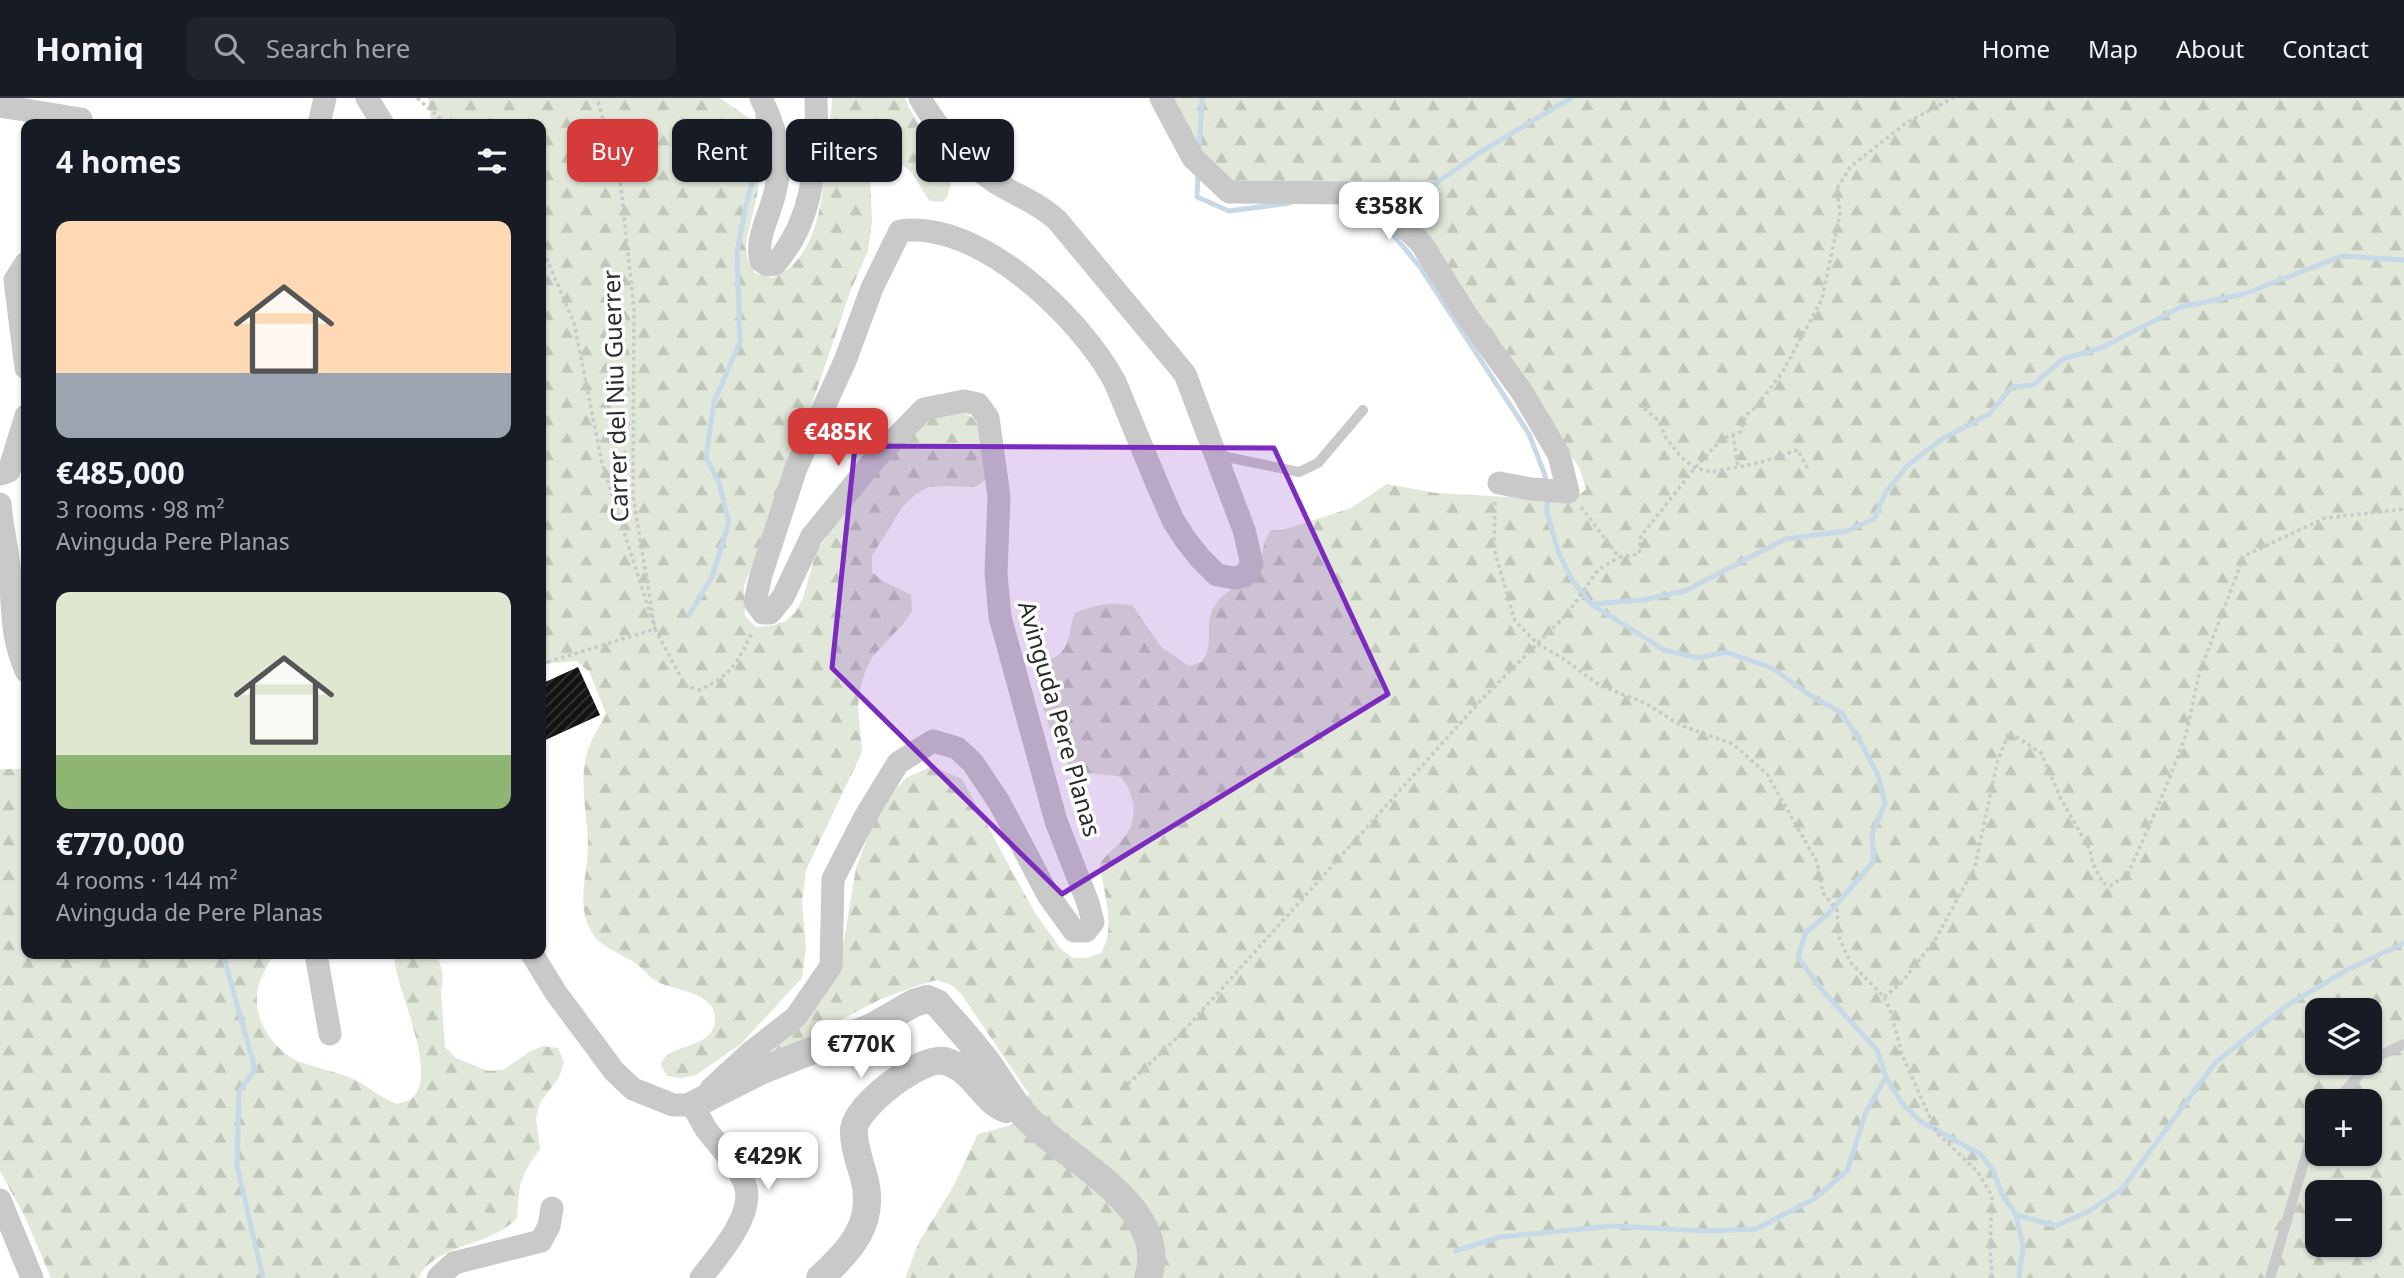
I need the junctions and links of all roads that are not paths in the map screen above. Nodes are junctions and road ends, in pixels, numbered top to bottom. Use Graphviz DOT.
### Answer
graph roads {
  1 [pos="65,98"];
  2 [pos="325,98"];
  3 [pos="367,98"];
  4 [pos="761,98"];
  5 [pos="817,98"];
  6 [pos="920,98"];
  7 [pos="1161,98"];
  8 [pos="0,106"];
  9 [pos="65,119"];
  10 [pos="78,119"];
  11 [pos="320,119"];
  12 [pos="380,119"];
  13 [pos="21,271"];
  14 [pos="21,328"];
  15 [pos="1363,410"];
  16 [pos="21,432"];
  17 [pos="1214,454"];
  18 [pos="0,474"];
  19 [pos="1499,483"];
  20 [pos="0,504"];
  21 [pos="21,659"];
  22 [pos="317,959"];
  23 [pos="535,959"];
  24 [pos="330,1034"];
  25 [pos="2404,1044"];
  26 [pos="2347,1089"];
  27 [pos="693,1105"];
  28 [pos="1025,1117"];
  29 [pos="2305,1159"];
  30 [pos="0,1200"];
  31 [pos="552,1208"];
  32 [pos="32,1278"];
  33 [pos="438,1278"];
  34 [pos="701,1278"];
  35 [pos="820,1278"];
  36 [pos="1148,1278"];
  37 [pos="2270,1278"];
  1 -- 10 [label="street"];
  2 -- 11 [label="street"];
  3 -- 12 [label="street"];
  4 -- 5 [label="street"];
  6 -- 17 [label="street"];
  7 -- 19 [label="street"];
  8 -- 9 [label="street"];
  13 -- 14 [label="street"];
  15 -- 17 [label="lane"];
  16 -- 18 [label="street"];
  17 -- 27 [label="street, Avinguda Pere Planas"];
  20 -- 21 [label="street"];
  22 -- 24 [label="street"];
  23 -- 27 [label="street"];
  25 -- 26 [label="lane"];
  27 -- 28 [label="street"];
  27 -- 34 [label="street"];
  28 -- 35 [label="street"];
  28 -- 36 [label="street"];
  29 -- 37 [label="lane"];
  30 -- 32 [label="street"];
  31 -- 33 [label="street"];
}
